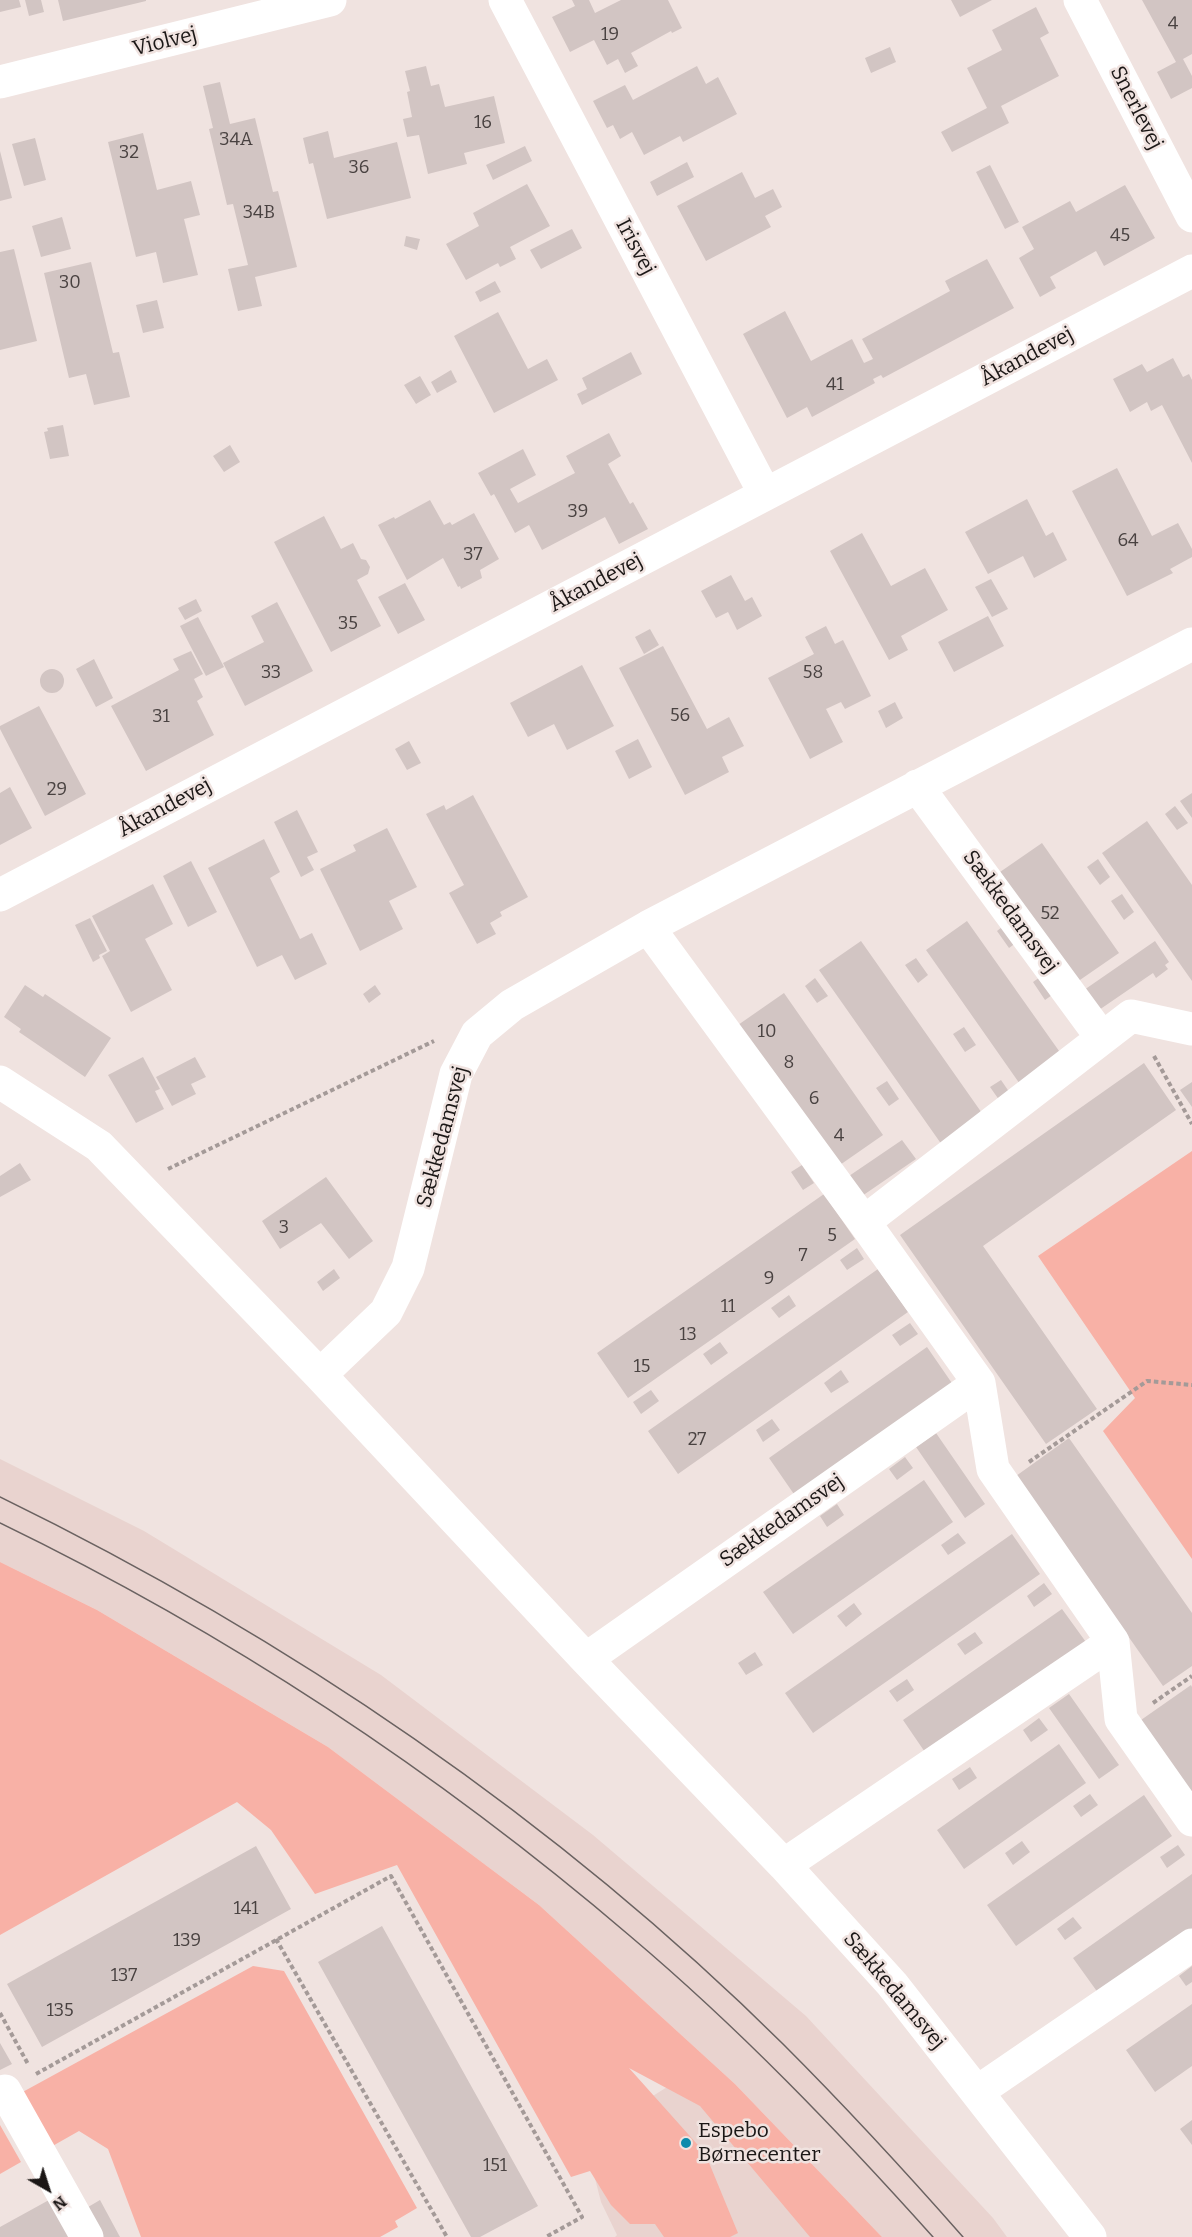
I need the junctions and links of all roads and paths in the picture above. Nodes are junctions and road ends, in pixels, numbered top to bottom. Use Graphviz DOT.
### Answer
graph roads {
  1 [pos="330,0"];
  2 [pos="505,0"];
  3 [pos="1080,0"];
  4 [pos="0,82"];
  5 [pos="1192,216"];
  6 [pos="1192,271"];
  7 [pos="765,494"];
  8 [pos="1191,648"];
  9 [pos="917,786"];
  10 [pos="0,895"];
  11 [pos="648,927"];
  12 [pos="1131,1016"];
  13 [pos="1192,1029"];
  14 [pos="440,1038"];
  15 [pos="1102,1038"];
  16 [pos="0,1082"];
  17 [pos="1192,1124"];
  18 [pos="134,1185"];
  19 [pos="864,1222"];
  20 [pos="320,1375"];
  21 [pos="979,1383"];
  22 [pos="1192,1385"];
  23 [pos="993,1468"];
  24 [pos="1113,1642"];
  25 [pos="586,1659"];
  26 [pos="1192,1676"];
  27 [pos="1121,1719"];
  28 [pos="1192,1820"];
  29 [pos="784,1865"];
  30 [pos="276,1940"];
  31 [pos="1192,1945"];
  32 [pos="0,2013"];
  33 [pos="34,2075"];
  34 [pos="3,2092"];
  35 [pos="977,2092"];
  36 [pos="87,2237"];
  37 [pos="447,2237"];
  38 [pos="546,2237"];
  39 [pos="1090,2237"];
  1 -- 4 [label="street, Violvej"];
  2 -- 7 [label="street, Irisvej"];
  3 -- 5 [label="street, Snerlevej"];
  6 -- 7 [label="street, Åkandevej"];
  7 -- 10 [label="street, Åkandevej"];
  8 -- 9 [label="street, Sækkedamsvej"];
  9 -- 11 [label="street, Sækkedamsvej"];
  9 -- 15 [label="street, Sækkedamsvej"];
  11 -- 19 [label="street"];
  11 -- 20 [label="street, Sækkedamsvej"];
  12 -- 13 [label="street"];
  12 -- 15 [label="street"];
  12 -- 17 [label="path"];
  14 -- 18 [label="path"];
  15 -- 19 [label="street"];
  16 -- 18 [label="street, Sækkedamsvej"];
  18 -- 20 [label="street, Sækkedamsvej"];
  19 -- 21 [label="street"];
  20 -- 25 [label="street, Sækkedamsvej"];
  21 -- 23 [label="street"];
  21 -- 25 [label="street, Sækkedamsvej"];
  22 -- 23 [label="path"];
  23 -- 24 [label="street"];
  24 -- 27 [label="street"];
  24 -- 29 [label="street"];
  25 -- 29 [label="street, Sækkedamsvej"];
  26 -- 27 [label="path"];
  27 -- 28 [label="street"];
  29 -- 35 [label="street, Sækkedamsvej"];
  30 -- 33 [label="path"];
  30 -- 37 [label="path"];
  30 -- 38 [label="path"];
  31 -- 35 [label="street"];
  32 -- 33 [label="path"];
  33 -- 34 [label="path"];
  34 -- 36 [label="street"];
  35 -- 39 [label="street, Sækkedamsvej"];
}
